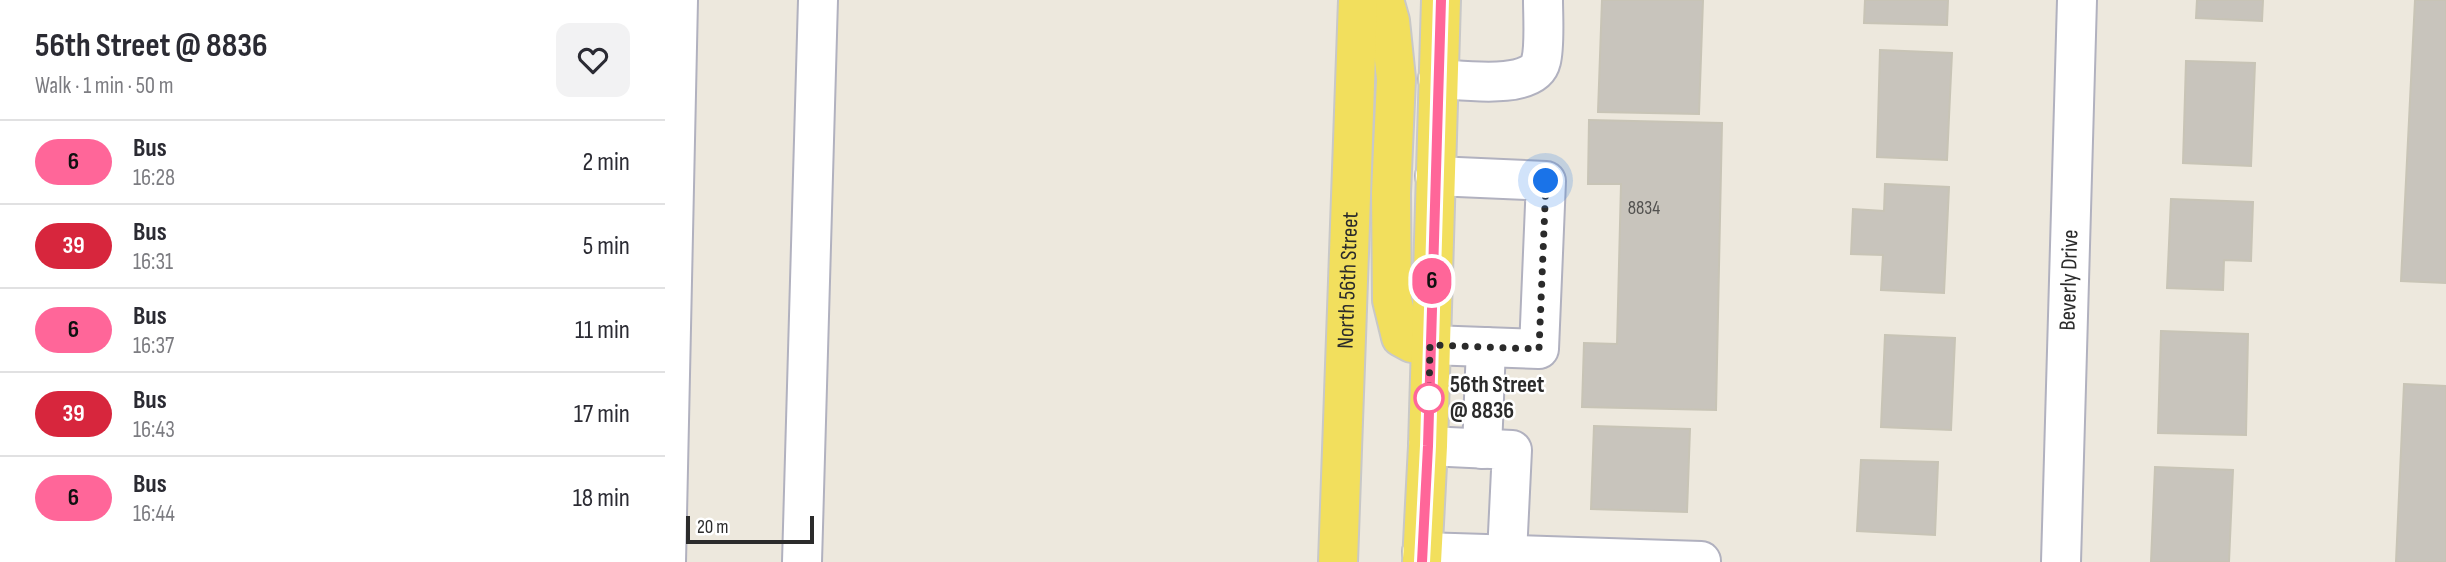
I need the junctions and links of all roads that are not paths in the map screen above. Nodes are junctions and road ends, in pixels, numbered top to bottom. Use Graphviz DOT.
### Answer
graph roads {
  1 [pos="678,0"];
  2 [pos="818,0"];
  3 [pos="1358,0"];
  4 [pos="1384,0"];
  5 [pos="1441,0"];
  6 [pos="1543,0"];
  7 [pos="2077,0"];
  8 [pos="1438,79"];
  9 [pos="1435,176"];
  10 [pos="1430,345"];
  11 [pos="1486,346"];
  12 [pos="1428,446"];
  13 [pos="1482,449"];
  14 [pos="1507,554"];
  15 [pos="1422,557"];
  16 [pos="1701,561"];
  17 [pos="666,562"];
  18 [pos="802,562"];
  19 [pos="1338,562"];
  20 [pos="2061,562"];
  1 -- 17 [label="street"];
  2 -- 18 [label="street"];
  3 -- 19 [label="main road, North 56th Street"];
  4 -- 10 [label="main road"];
  5 -- 8 [label="main road"];
  6 -- 8 [label="street"];
  7 -- 20 [label="street, Beverly Drive"];
  8 -- 9 [label="main road"];
  9 -- 10 [label="main road"];
  9 -- 11 [label="street"];
  10 -- 11 [label="street"];
  10 -- 12 [label="main road"];
  11 -- 13 [label="street"];
  12 -- 13 [label="street"];
  12 -- 15 [label="main road"];
  13 -- 14 [label="street"];
  14 -- 15 [label="street"];
  14 -- 16 [label="street"];
}
